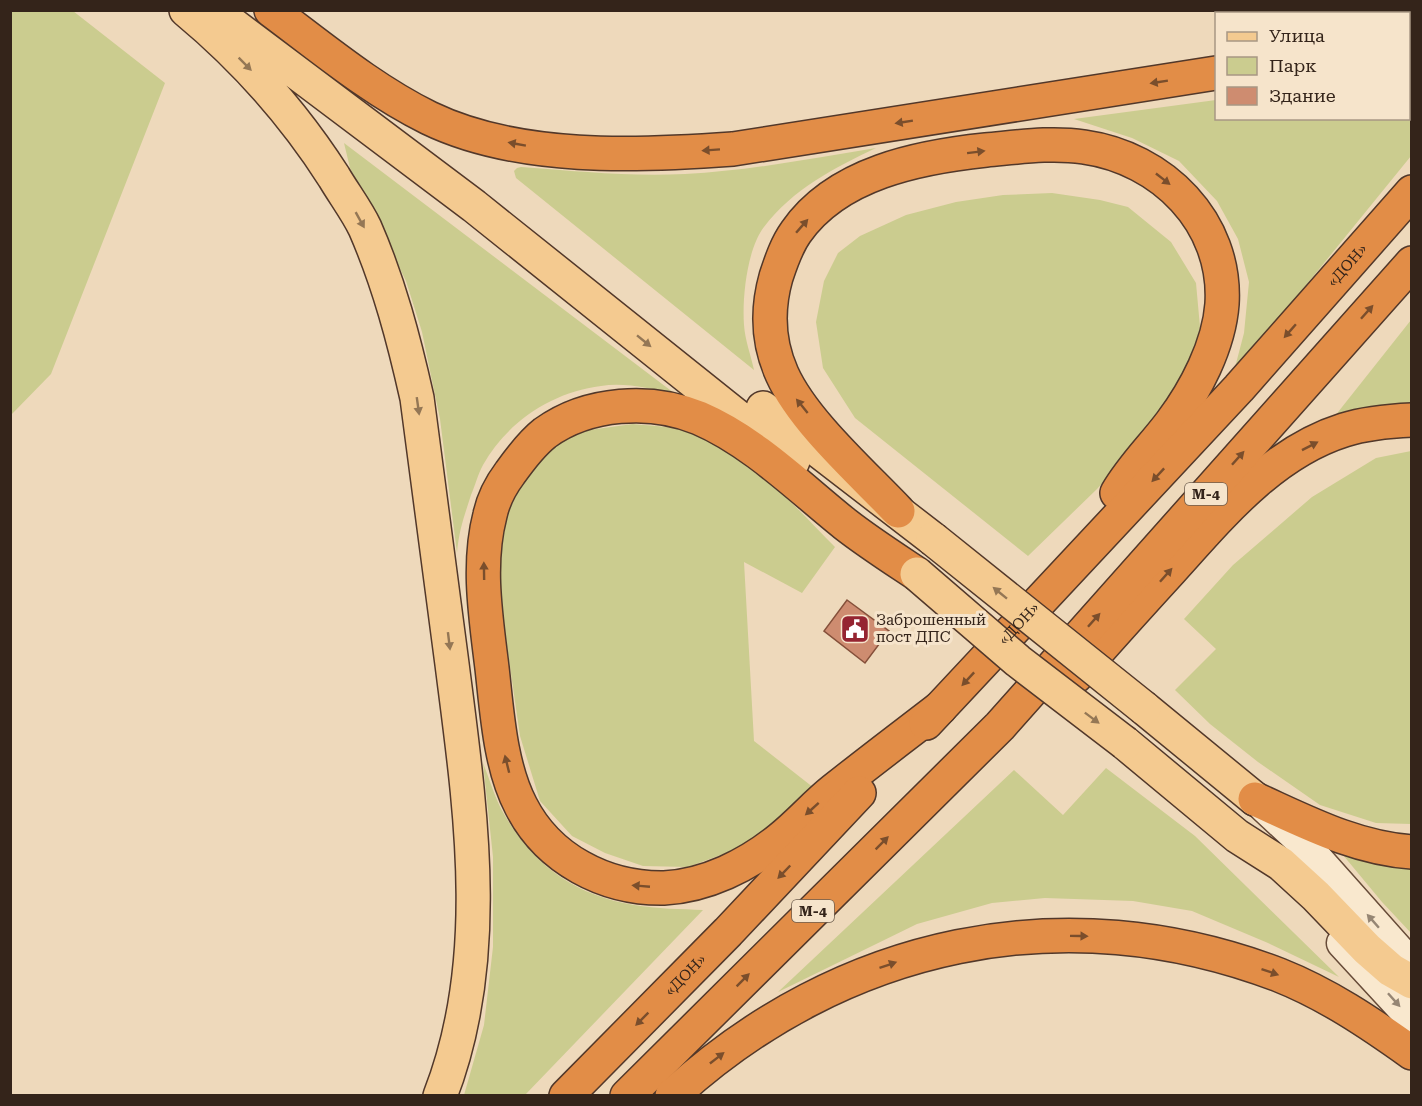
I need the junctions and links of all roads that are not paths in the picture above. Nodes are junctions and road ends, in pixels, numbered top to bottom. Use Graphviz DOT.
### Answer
graph roads {
  1 [pos="186,10"];
  2 [pos="215,10"];
  3 [pos="243,10"];
  4 [pos="271,10"];
  5 [pos="1215,73"];
  6 [pos="1412,192"];
  7 [pos="1412,262"];
  8 [pos="1412,420"];
  9 [pos="898,511"];
  10 [pos="1079,558"];
  11 [pos="917,574"];
  12 [pos="940,708"];
  13 [pos="1000,726"];
  14 [pos="1255,799"];
  15 [pos="1238,836"];
  16 [pos="1412,852"];
  17 [pos="1412,965"];
  18 [pos="1412,982"];
  19 [pos="1412,1019"];
  20 [pos="1412,1053"];
  21 [pos="440,1095"];
  22 [pos="566,1095"];
  23 [pos="627,1095"];
  24 [pos="672,1095"];
  1 -- 21 [label="main road, one-way"];
  2 -- 11 [label="main road, one-way"];
  3 -- 9 [label="main road"];
  5 -- 4 [label="highway, one-way"];
  6 -- 10 [label="highway, «ДОН», one-way"];
  13 -- 7 [label="highway, М-4, one-way"];
  13 -- 8 [label="highway, one-way"];
  9 -- 10 [label="highway, one-way"];
  14 -- 9 [label="main road, one-way, bridge"];
  10 -- 12 [label="highway, «ДОН», one-way"];
  12 -- 11 [label="highway, one-way"];
  11 -- 15 [label="main road, one-way, bridge"];
  12 -- 22 [label="highway, «ДОН», one-way"];
  23 -- 13 [label="highway, М-4, one-way"];
  14 -- 16 [label="highway"];
  17 -- 14 [label="main road, one-way"];
  15 -- 18 [label="main road"];
  15 -- 19 [label="main road, one-way"];
  24 -- 20 [label="highway, one-way"];
}
